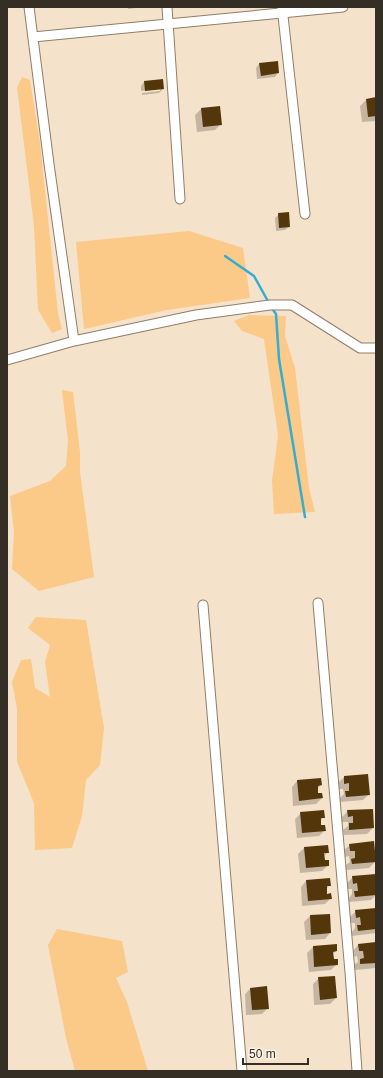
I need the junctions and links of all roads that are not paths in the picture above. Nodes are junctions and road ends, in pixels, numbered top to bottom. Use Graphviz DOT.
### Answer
graph roads {
  1 [pos="29,7"];
  2 [pos="167,7"];
  3 [pos="343,7"];
  4 [pos="283,9"];
  5 [pos="169,24"];
  6 [pos="33,37"];
  7 [pos="180,199"];
  8 [pos="305,214"];
  9 [pos="74,341"];
  10 [pos="376,348"];
  11 [pos="7,360"];
  12 [pos="318,602"];
  13 [pos="203,605"];
  14 [pos="242,1071"];
  15 [pos="357,1071"];
  1 -- 6 [label="street"];
  2 -- 5 [label="street"];
  3 -- 4 [label="street"];
  4 -- 5 [label="street"];
  4 -- 8 [label="street"];
  5 -- 6 [label="street"];
  5 -- 7 [label="street"];
  6 -- 9 [label="street"];
  9 -- 10 [label="street"];
  9 -- 11 [label="street"];
  12 -- 15 [label="street"];
  13 -- 14 [label="street"];
}
